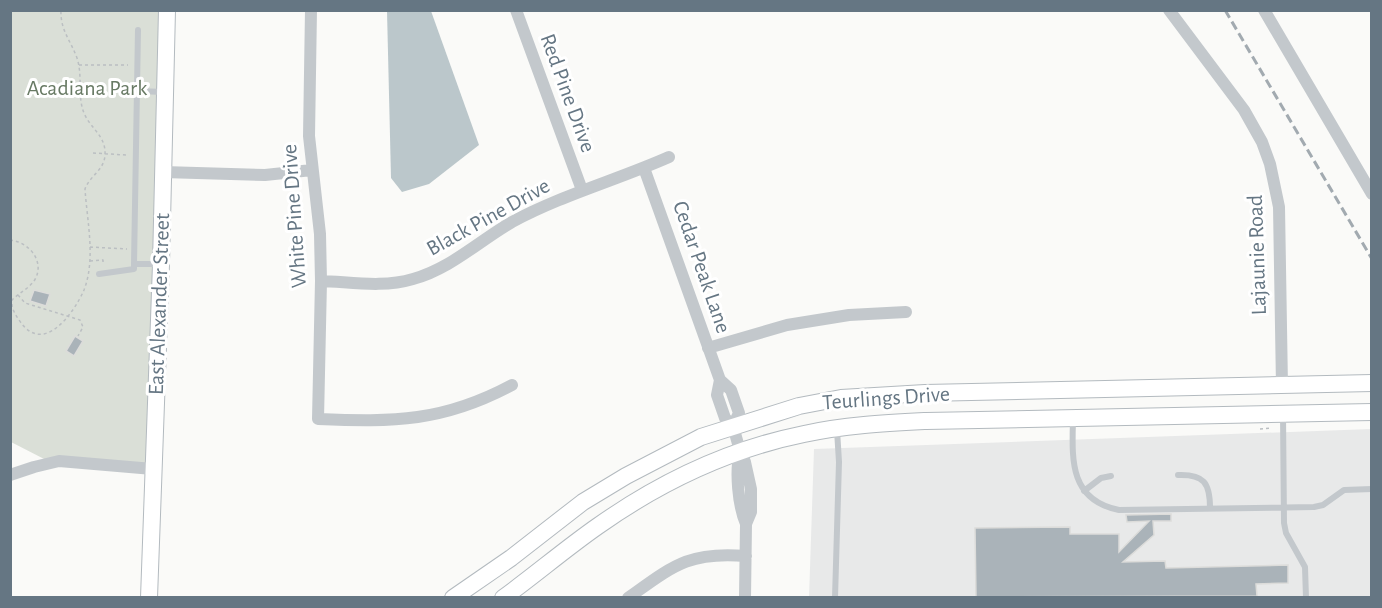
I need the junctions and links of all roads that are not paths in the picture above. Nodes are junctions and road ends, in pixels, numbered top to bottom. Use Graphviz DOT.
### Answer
graph roads {
  1 [pos="167,10"];
  2 [pos="311,10"];
  3 [pos="516,10"];
  4 [pos="1169,10"];
  5 [pos="1264,10"];
  6 [pos="138,30"];
  7 [pos="137,91"];
  8 [pos="165,92"];
  9 [pos="669,158"];
  10 [pos="644,168"];
  11 [pos="312,170"];
  12 [pos="163,172"];
  13 [pos="582,190"];
  14 [pos="1371,194"];
  15 [pos="134,264"];
  16 [pos="161,264"];
  17 [pos="102,274"];
  18 [pos="321,281"];
  19 [pos="906,312"];
  20 [pos="708,348"];
  21 [pos="1371,384"];
  22 [pos="512,385"];
  23 [pos="1282,386"];
  24 [pos="1072,391"];
  25 [pos="1371,412"];
  26 [pos="1283,413"];
  27 [pos="1073,418"];
  28 [pos="733,426"];
  29 [pos="837,429"];
  30 [pos="740,451"];
  31 [pos="153,469"];
  32 [pos="10,475"];
  33 [pos="1178,475"];
  34 [pos="1111,476"];
  35 [pos="1371,489"];
  36 [pos="1084,490"];
  37 [pos="1210,508"];
  38 [pos="1284,508"];
  39 [pos="746,556"];
  40 [pos="149,597"];
  41 [pos="453,597"];
  42 [pos="503,597"];
  43 [pos="628,597"];
  44 [pos="745,597"];
  45 [pos="835,597"];
  46 [pos="1306,597"];
  1 -- 8 [label="street, East Alexander Street"];
  2 -- 11 [label="street, White Pine Drive"];
  3 -- 13 [label="street, Red Pine Drive"];
  4 -- 23 [label="street, Lajaunie Road"];
  5 -- 14 [label="street"];
  6 -- 7 [label="lane"];
  7 -- 8 [label="lane"];
  7 -- 15 [label="lane"];
  8 -- 12 [label="street, East Alexander Street"];
  9 -- 10 [label="street, Black Pine Drive"];
  10 -- 13 [label="street, Black Pine Drive"];
  10 -- 20 [label="street, Cedar Peak Lane"];
  11 -- 12 [label="street"];
  11 -- 18 [label="street, White Pine Drive"];
  12 -- 16 [label="street, East Alexander Street"];
  13 -- 18 [label="street, Black Pine Drive"];
  15 -- 16 [label="lane"];
  15 -- 17 [label="lane"];
  16 -- 31 [label="street, East Alexander Street"];
  18 -- 22 [label="street, White Pine Drive"];
  19 -- 20 [label="street"];
  20 -- 28 [label="street, Cedar Peak Lane"];
  21 -- 23 [label="street, Teurlings Drive"];
  23 -- 24 [label="street, Teurlings Drive"];
  23 -- 26 [label="street"];
  24 -- 27 [label="street"];
  24 -- 28 [label="street, Teurlings Drive"];
  25 -- 26 [label="street, Teurlings Drive"];
  26 -- 27 [label="street, Teurlings Drive"];
  26 -- 38 [label="lane"];
  27 -- 29 [label="street, Teurlings Drive"];
  27 -- 36 [label="lane"];
  28 -- 30 [label="street, Cedar Peak Lane"];
  28 -- 41 [label="street, Teurlings Drive"];
  29 -- 30 [label="street, Teurlings Drive"];
  29 -- 45 [label="lane"];
  30 -- 39 [label="street, Cedar Peak Lane"];
  30 -- 42 [label="street, Teurlings Drive"];
  31 -- 32 [label="street"];
  31 -- 40 [label="street, East Alexander Street"];
  33 -- 37 [label="lane"];
  34 -- 36 [label="lane"];
  35 -- 38 [label="lane"];
  36 -- 37 [label="lane"];
  37 -- 38 [label="lane"];
  38 -- 46 [label="lane"];
  39 -- 43 [label="street"];
  39 -- 44 [label="street, Cedar Peak Lane"];
}
